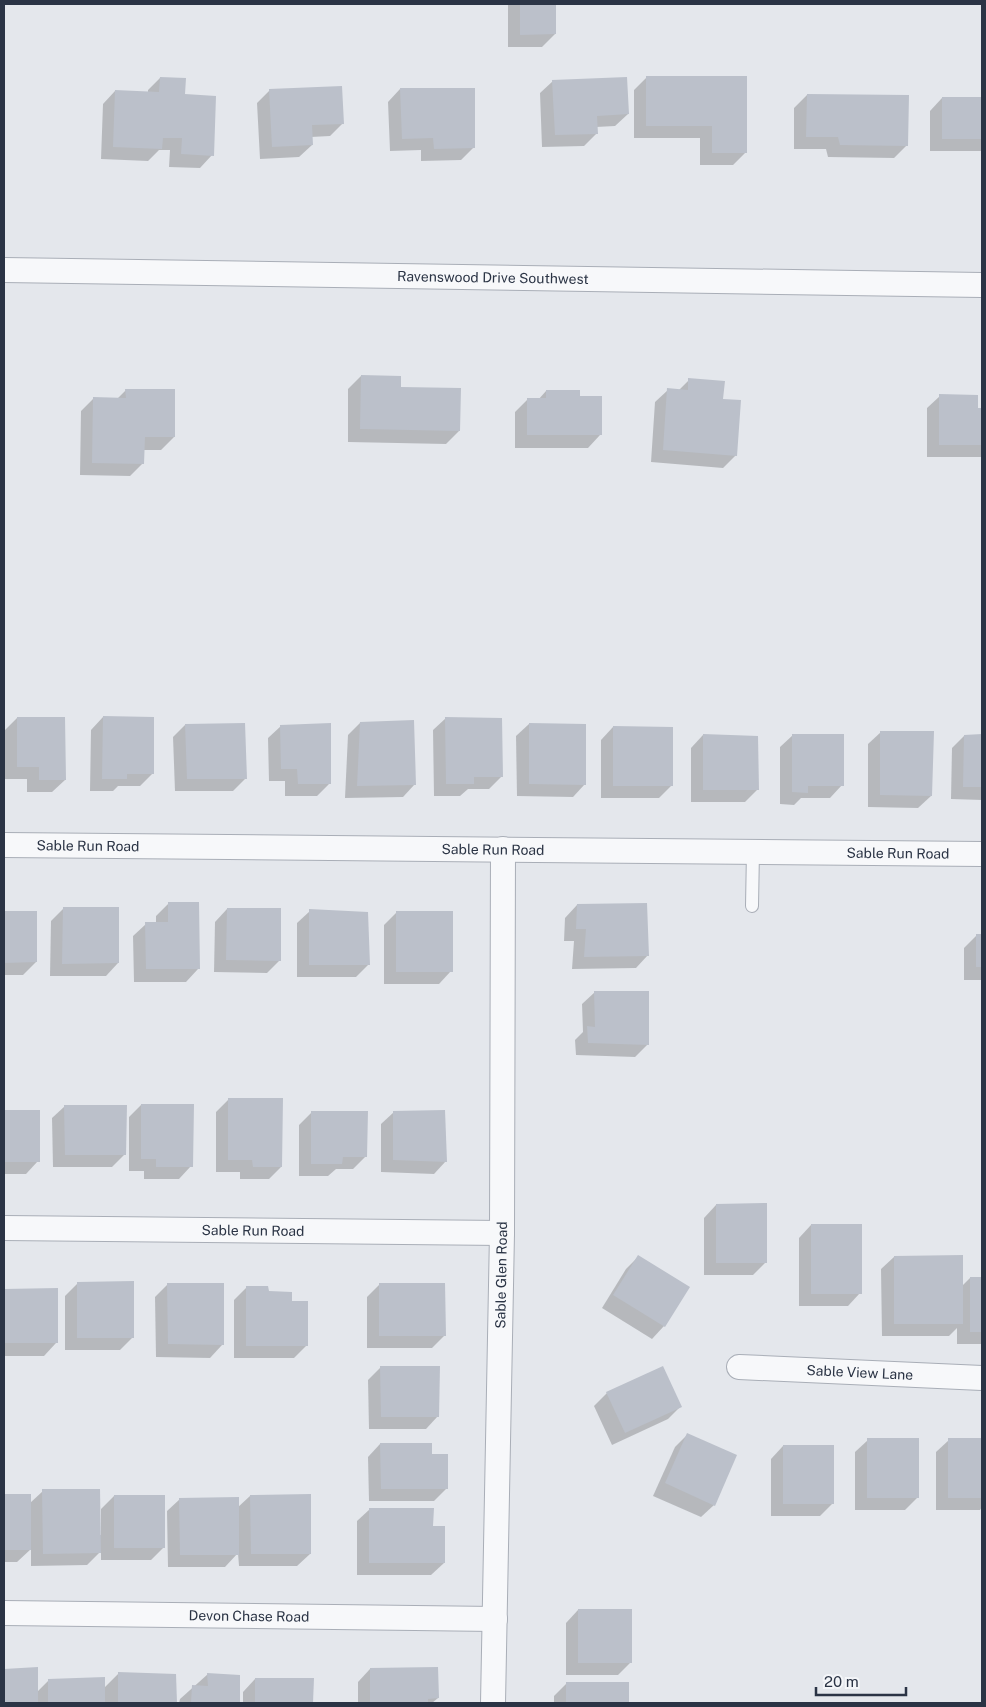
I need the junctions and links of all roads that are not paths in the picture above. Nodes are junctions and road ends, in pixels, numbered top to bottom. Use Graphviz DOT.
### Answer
graph roads {
  1 [pos="4,270"];
  2 [pos="982,285"];
  3 [pos="4,845"];
  4 [pos="503,849"];
  5 [pos="753,851"];
  6 [pos="982,854"];
  7 [pos="752,906"];
  8 [pos="4,1228"];
  9 [pos="502,1232"];
  10 [pos="738,1367"];
  11 [pos="982,1378"];
  12 [pos="4,1612"];
  13 [pos="494,1620"];
  14 [pos="493,1703"];
  1 -- 2 [label="street, Ravenswood Drive Southwest"];
  3 -- 4 [label="street, Sable Run Road"];
  4 -- 5 [label="street, Sable Run Road"];
  4 -- 9 [label="street, Sable Glen Road"];
  5 -- 6 [label="street, Sable Run Road"];
  5 -- 7 [label="lane"];
  8 -- 9 [label="street, Sable Run Road"];
  9 -- 13 [label="street, Sable Glen Road"];
  10 -- 11 [label="street, Sable View Lane"];
  12 -- 13 [label="street, Devon Chase Road"];
  13 -- 14 [label="street, Sable Glen Road"];
}
